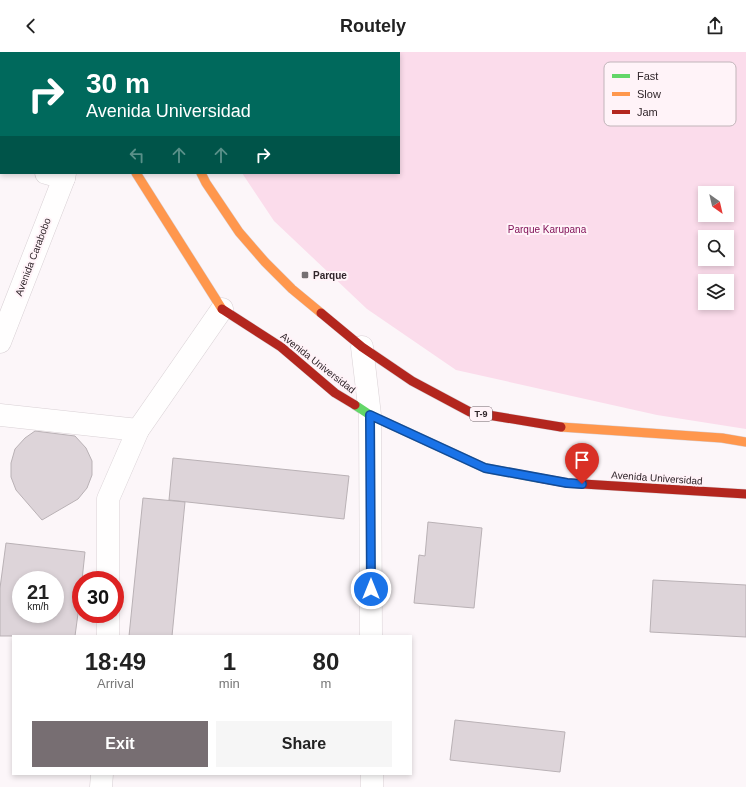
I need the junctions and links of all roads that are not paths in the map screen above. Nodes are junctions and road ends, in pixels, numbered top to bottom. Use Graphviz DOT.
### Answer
graph roads {
  1 [pos="137,174"];
  2 [pos="202,174"];
  3 [pos="59,175"];
  4 [pos="222,310"];
  5 [pos="0,342"];
  6 [pos="362,347"];
  7 [pos="0,415"];
  8 [pos="370,415"];
  9 [pos="138,430"];
  10 [pos="746,442"];
  11 [pos="746,494"];
  12 [pos="108,571"];
  13 [pos="108,623"];
  14 [pos="108,635"];
  15 [pos="371,635"];
  16 [pos="102,775"];
  17 [pos="372,775"];
  18 [pos="101,787"];
  19 [pos="372,787"];
  1 -- 4 [label="highway, Avenida Universidad"];
  2 -- 6 [label="highway, T-9"];
  3 -- 5 [label="street, Avenida Carabobo"];
  4 -- 8 [label="highway, Avenida Universidad"];
  4 -- 9 [label="street"];
  6 -- 8 [label="street"];
  6 -- 10 [label="highway, T-9"];
  7 -- 9 [label="street"];
  8 -- 11 [label="highway, Avenida Universidad"];
  8 -- 15 [label="street"];
  9 -- 12 [label="street"];
  13 -- 14 [label="street"];
  16 -- 18 [label="street"];
  17 -- 19 [label="street"];
}
